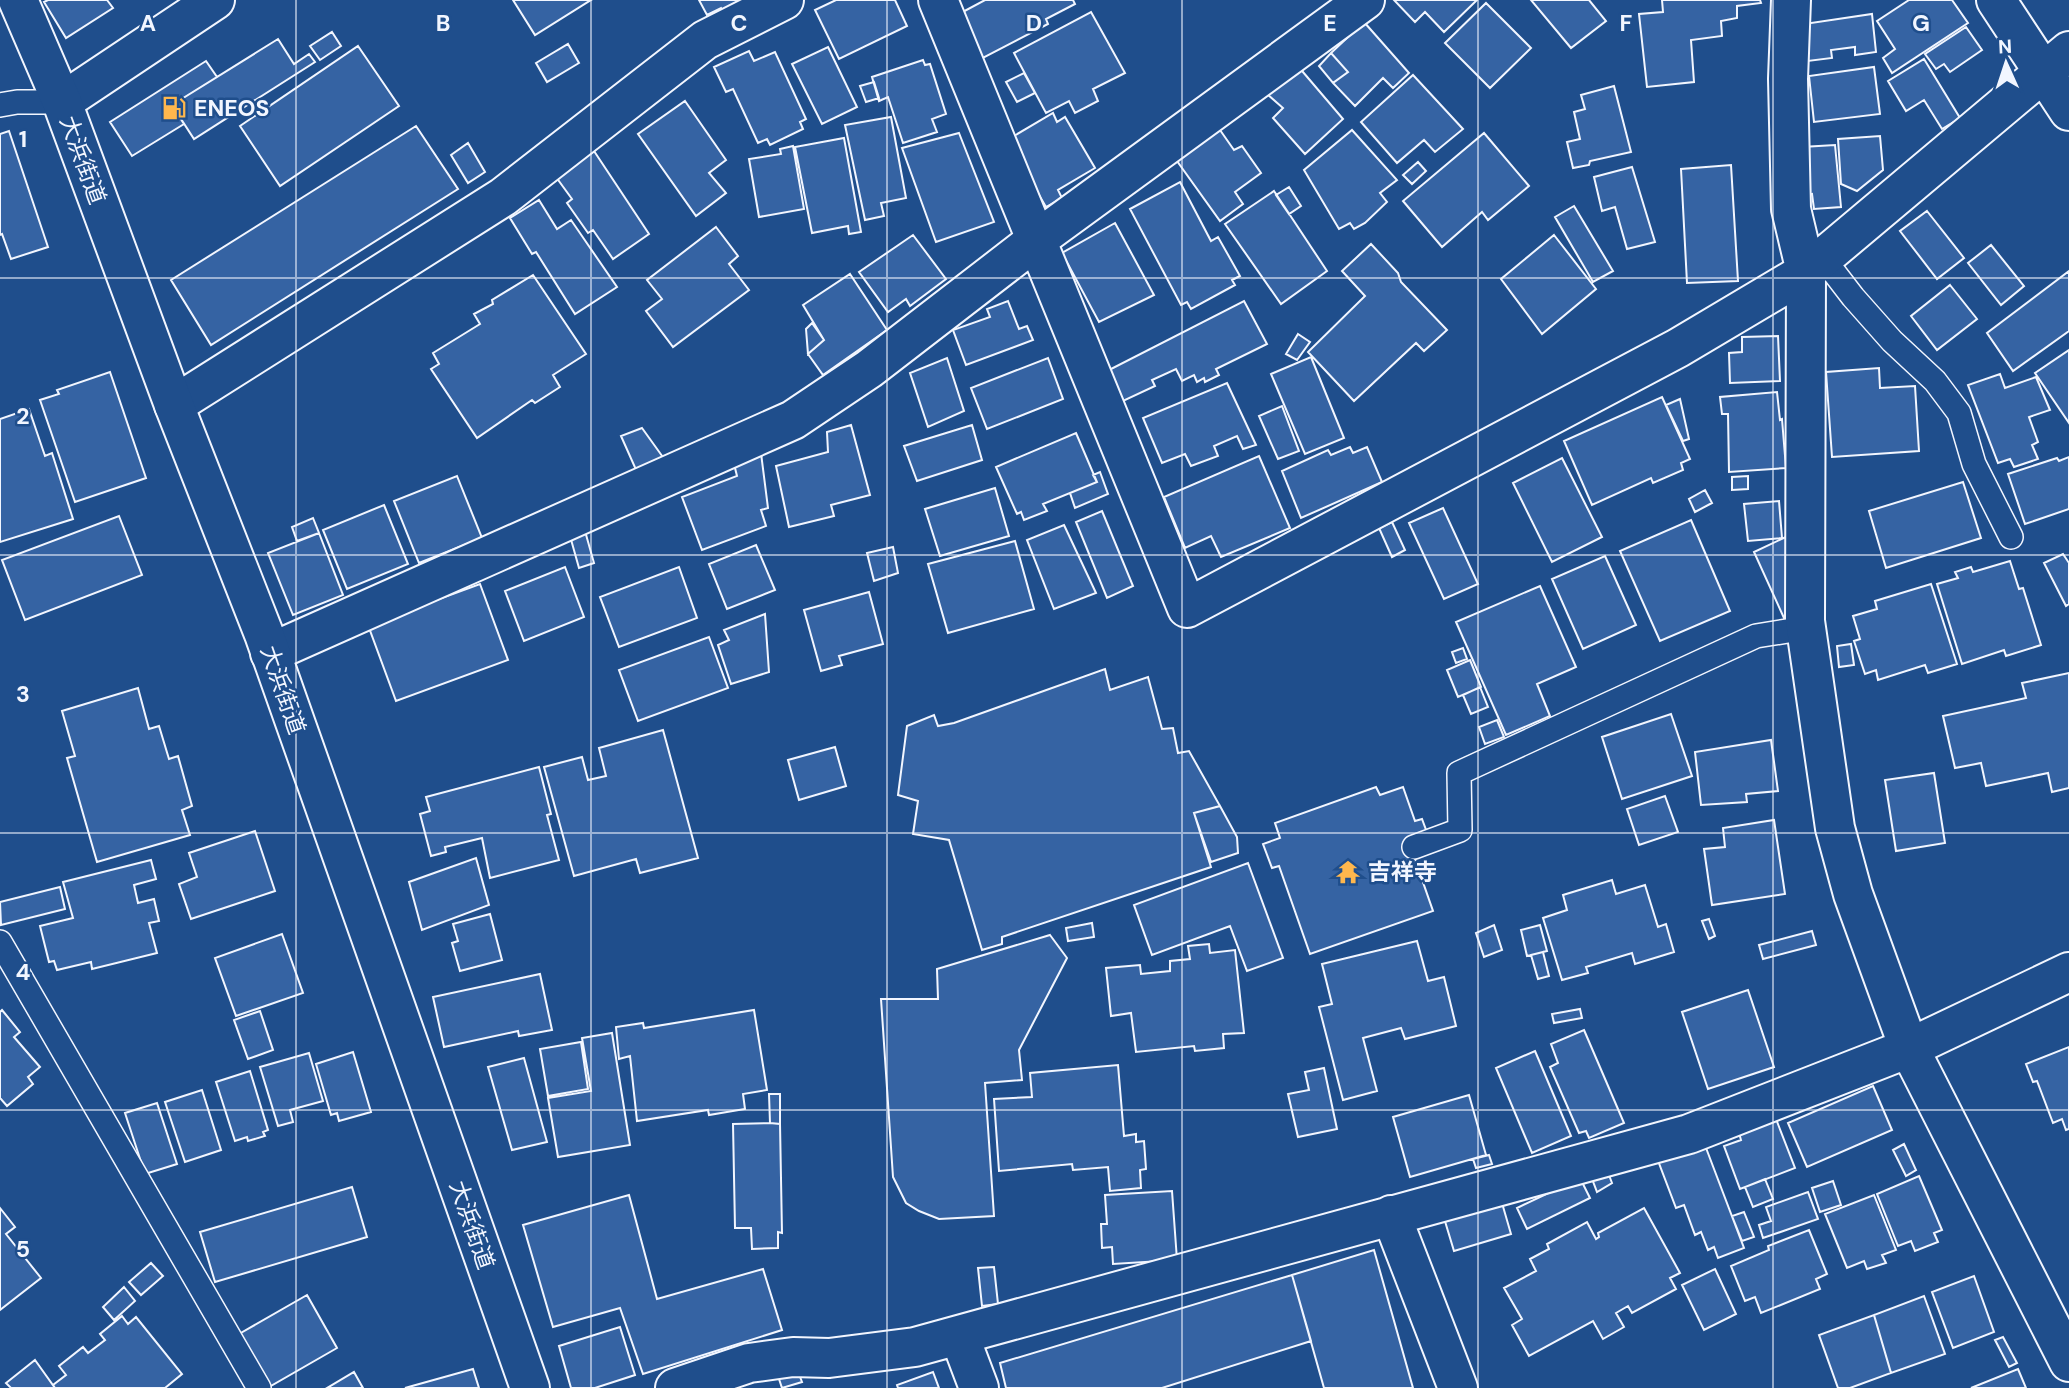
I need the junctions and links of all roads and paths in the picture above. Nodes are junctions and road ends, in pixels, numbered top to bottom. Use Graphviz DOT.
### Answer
graph roads {
  1 [pos="18,0"];
  2 [pos="215,0"];
  3 [pos="784,0"];
  4 [pos="938,0"];
  5 [pos="1365,0"];
  6 [pos="1791,0"];
  7 [pos="1996,0"];
  8 [pos="2056,61"];
  9 [pos="62,102"];
  10 [pos="0,105"];
  11 [pos="2069,111"];
  12 [pos="1035,241"];
  13 [pos="1814,265"];
  14 [pos="174,405"];
  15 [pos="2011,537"];
  16 [pos="1806,628"];
  17 [pos="270,653"];
  18 [pos="1414,847"];
  19 [pos="0,942"];
  20 [pos="2069,972"];
  21 [pos="1909,1048"];
  22 [pos="1391,1215"];
  23 [pos="958,1335"];
  24 [pos="2069,1362"];
  25 [pos="259,1388"];
  26 [pos="530,1388"];
  27 [pos="675,1388"];
  28 [pos="979,1388"];
  29 [pos="1458,1388"];
  1 -- 9 [label="street, 大浜街道"];
  2 -- 9 [label="street"];
  3 -- 14 [label="street"];
  4 -- 12 [label="street"];
  5 -- 12 [label="street"];
  6 -- 13 [label="street"];
  7 -- 8 [label="street"];
  8 -- 11 [label="street"];
  8 -- 13 [label="street"];
  9 -- 10 [label="lane"];
  9 -- 14 [label="street, 大浜街道"];
  12 -- 13 [label="street"];
  12 -- 17 [label="street"];
  13 -- 15 [label="lane"];
  13 -- 16 [label="street"];
  14 -- 17 [label="street, 大浜街道"];
  16 -- 18 [label="lane"];
  16 -- 21 [label="street"];
  17 -- 26 [label="street, 大浜街道"];
  19 -- 25 [label="lane"];
  20 -- 21 [label="street"];
  21 -- 22 [label="street"];
  21 -- 24 [label="street"];
  22 -- 23 [label="street"];
  22 -- 29 [label="street"];
  23 -- 27 [label="street"];
  23 -- 28 [label="street"];
}
